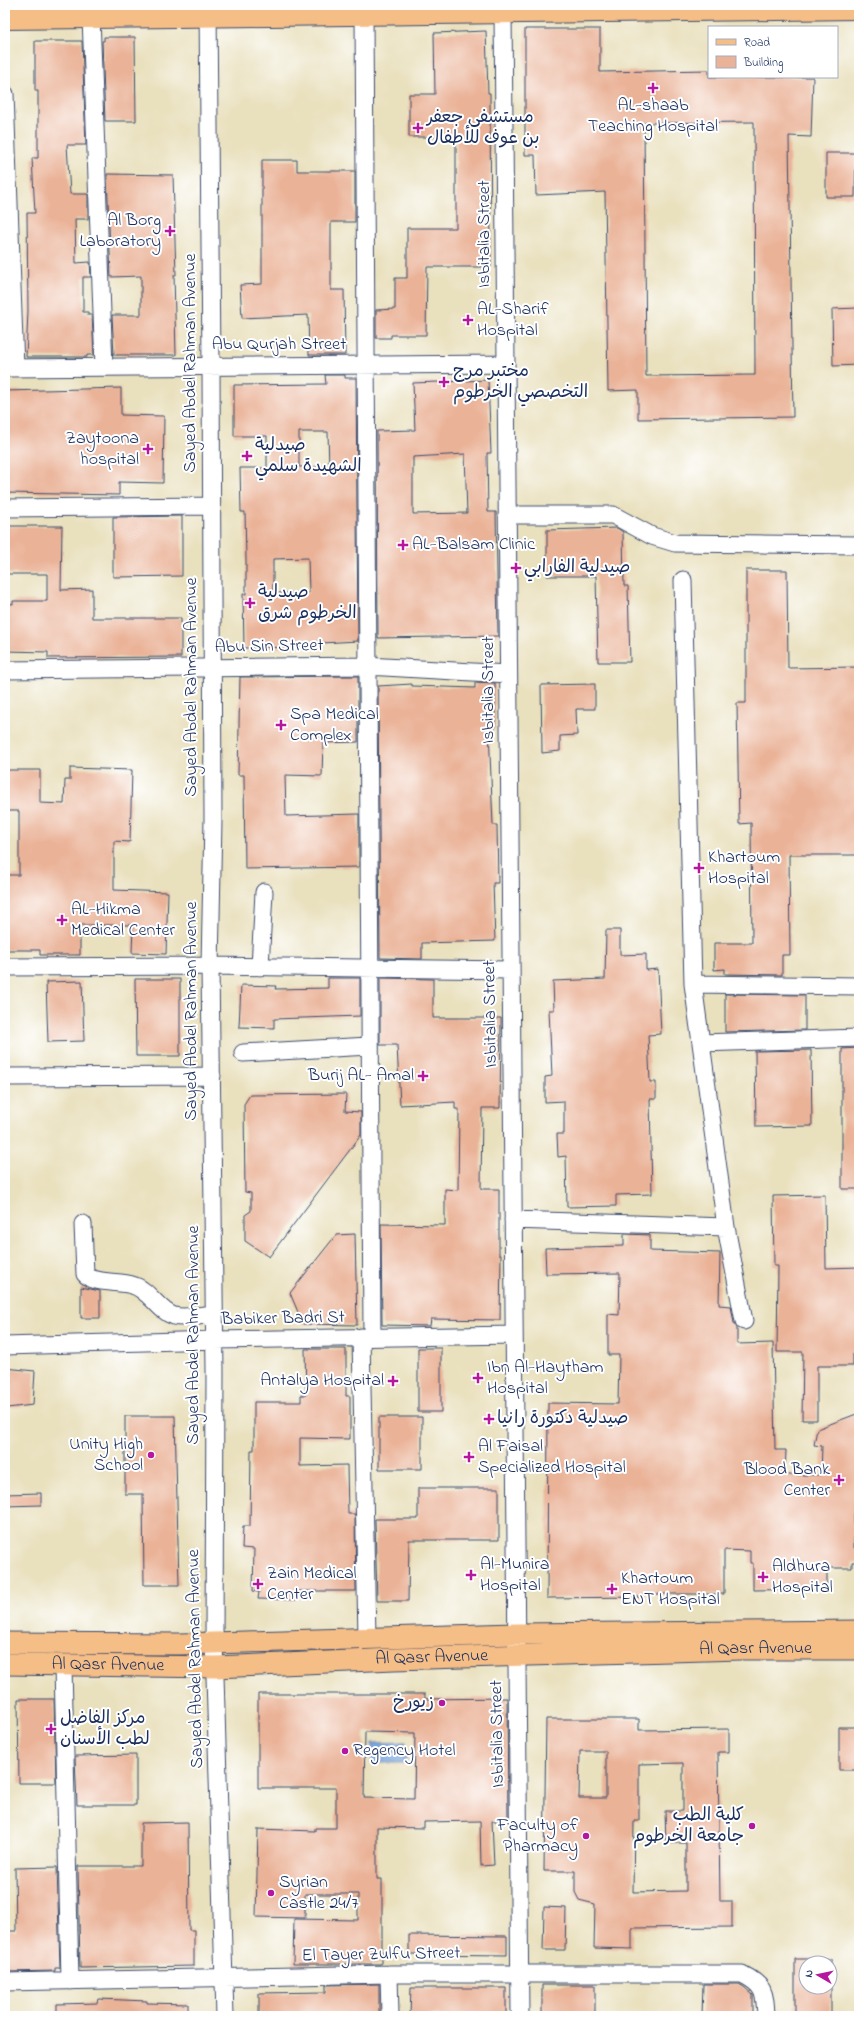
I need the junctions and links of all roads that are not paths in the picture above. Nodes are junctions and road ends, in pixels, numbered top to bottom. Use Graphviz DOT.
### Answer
graph roads {
  1 [pos="859,8"];
  2 [pos="208,10"];
  3 [pos="503,12"];
  4 [pos="364,15"];
  5 [pos="91,17"];
  6 [pos="5,18"];
  7 [pos="5,94"];
  8 [pos="366,364"];
  9 [pos="506,364"];
  10 [pos="211,366"];
  11 [pos="104,367"];
  12 [pos="10,368"];
  13 [pos="211,506"];
  14 [pos="5,508"];
  15 [pos="507,515"];
  16 [pos="859,545"];
  17 [pos="683,580"];
  18 [pos="367,666"];
  19 [pos="212,668"];
  20 [pos="5,670"];
  21 [pos="508,674"];
  22 [pos="264,892"];
  23 [pos="210,966"];
  24 [pos="5,967"];
  25 [pos="260,967"];
  26 [pos="369,969"];
  27 [pos="511,970"];
  28 [pos="693,984"];
  29 [pos="859,986"];
  30 [pos="859,1038"];
  31 [pos="701,1043"];
  32 [pos="369,1046"];
  33 [pos="243,1053"];
  34 [pos="212,1076"];
  35 [pos="5,1077"];
  36 [pos="513,1220"];
  37 [pos="83,1224"];
  38 [pos="726,1227"];
  39 [pos="214,1314"];
  40 [pos="744,1321"];
  41 [pos="514,1335"];
  42 [pos="366,1337"];
  43 [pos="215,1340"];
  44 [pos="5,1346"];
  45 [pos="859,1631"];
  46 [pos="517,1634"];
  47 [pos="368,1638"];
  48 [pos="214,1642"];
  49 [pos="5,1643"];
  50 [pos="859,1649"];
  51 [pos="517,1656"];
  52 [pos="5,1664"];
  53 [pos="63,1665"];
  54 [pos="216,1667"];
  55 [pos="389,1974"];
  56 [pos="520,1974"];
  57 [pos="224,1977"];
  58 [pos="70,1981"];
  59 [pos="5,1982"];
  60 [pos="225,2016"];
  61 [pos="390,2016"];
  62 [pos="520,2016"];
  63 [pos="766,2016"];
  1 -- 3 [label="highway"];
  2 -- 4 [label="highway"];
  2 -- 5 [label="highway"];
  2 -- 10 [label="street, Sayed Abdel Rahman Avenue"];
  3 -- 4 [label="highway"];
  3 -- 9 [label="street, Isbitalia Street"];
  4 -- 8 [label="street"];
  5 -- 6 [label="highway"];
  5 -- 11 [label="street"];
  7 -- 12 [label="street"];
  8 -- 9 [label="street, Abu Qurjah Street"];
  8 -- 10 [label="street, Abu Qurjah Street"];
  8 -- 18 [label="street"];
  9 -- 15 [label="street, Isbitalia Street"];
  10 -- 11 [label="street, Abu Qurjah Street"];
  10 -- 13 [label="street, Sayed Abdel Rahman Avenue"];
  11 -- 12 [label="street, Abu Qurjah Street"];
  13 -- 14 [label="street"];
  13 -- 19 [label="street, Sayed Abdel Rahman Avenue"];
  15 -- 16 [label="street"];
  15 -- 21 [label="street, Isbitalia Street"];
  17 -- 28 [label="street"];
  18 -- 19 [label="street, Abu Sin Street"];
  18 -- 21 [label="street, Abu Sin Street"];
  18 -- 26 [label="street"];
  19 -- 20 [label="street, Abu Sin Street"];
  19 -- 23 [label="street, Sayed Abdel Rahman Avenue"];
  21 -- 27 [label="street, Isbitalia Street"];
  22 -- 25 [label="street"];
  23 -- 24 [label="street"];
  23 -- 25 [label="street"];
  23 -- 34 [label="street, Sayed Abdel Rahman Avenue"];
  25 -- 26 [label="street"];
  26 -- 27 [label="street"];
  26 -- 32 [label="street"];
  27 -- 36 [label="street, Isbitalia Street"];
  28 -- 29 [label="street"];
  28 -- 31 [label="street"];
  30 -- 31 [label="street"];
  31 -- 38 [label="street"];
  32 -- 33 [label="street"];
  32 -- 42 [label="street"];
  34 -- 35 [label="street"];
  34 -- 39 [label="street, Sayed Abdel Rahman Avenue"];
  36 -- 38 [label="street"];
  36 -- 41 [label="street, Isbitalia Street"];
  37 -- 39 [label="street"];
  38 -- 40 [label="street"];
  39 -- 43 [label="street, Sayed Abdel Rahman Avenue"];
  41 -- 42 [label="street, Babiker Badri St"];
  41 -- 46 [label="street, Isbitalia Street"];
  42 -- 43 [label="street, Babiker Badri St"];
  42 -- 47 [label="street"];
  43 -- 44 [label="street, Babiker Badri St"];
  43 -- 48 [label="street, Sayed Abdel Rahman Avenue"];
  45 -- 46 [label="main road, Al Qasr Avenue"];
  46 -- 47 [label="main road, Al Qasr Avenue"];
  46 -- 51 [label="street, Isbitalia Street"];
  47 -- 48 [label="main road, Al Qasr Avenue"];
  48 -- 49 [label="main road, Al Qasr Avenue"];
  48 -- 54 [label="street, Sayed Abdel Rahman Avenue"];
  50 -- 51 [label="main road, Al Qasr Avenue"];
  51 -- 54 [label="main road, Al Qasr Avenue"];
  51 -- 56 [label="street, Isbitalia Street"];
  52 -- 53 [label="main road, Al Qasr Avenue"];
  53 -- 54 [label="main road, Al Qasr Avenue"];
  53 -- 58 [label="street"];
  54 -- 57 [label="street, Sayed Abdel Rahman Avenue"];
  55 -- 56 [label="street, El Tayer Zulfu Street"];
  55 -- 57 [label="street, El Tayer Zulfu Street"];
  55 -- 61 [label="street"];
  56 -- 62 [label="street, Isbitalia Street"];
  56 -- 63 [label="street, El Tayer Zulfu Street"];
  57 -- 58 [label="street, El Tayer Zulfu Street"];
  57 -- 60 [label="street, Sayed Abdel Rahman Avenue"];
  58 -- 59 [label="street, El Tayer Zulfu Street"];
}
